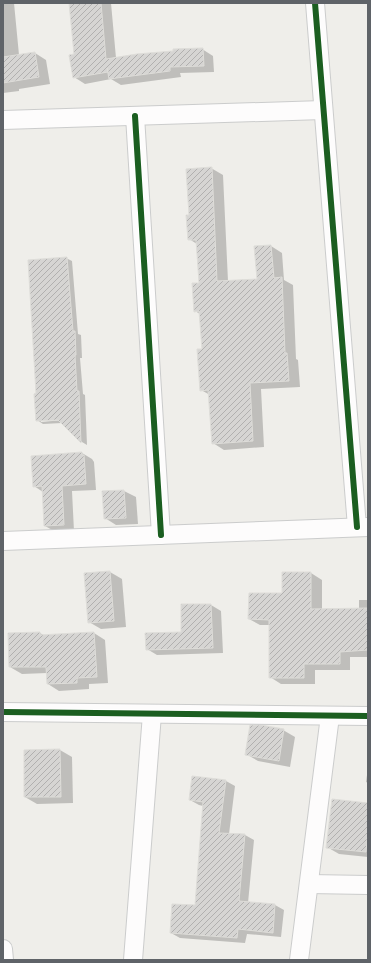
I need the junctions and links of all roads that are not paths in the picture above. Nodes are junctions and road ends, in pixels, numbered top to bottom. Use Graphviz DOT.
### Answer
graph roads {
  1 [pos="315,3"];
  2 [pos="323,110"];
  3 [pos="135,116"];
  4 [pos="3,120"];
  5 [pos="363,527"];
  6 [pos="161,535"];
  7 [pos="3,541"];
  8 [pos="3,712"];
  9 [pos="152,714"];
  10 [pos="330,716"];
  11 [pos="368,716"];
  12 [pos="309,884"];
  13 [pos="368,885"];
  14 [pos="3,949"];
  15 [pos="4,960"];
  16 [pos="133,960"];
  17 [pos="299,960"];
  1 -- 2 [label="street"];
  2 -- 3 [label="street"];
  2 -- 5 [label="street"];
  3 -- 4 [label="street"];
  3 -- 6 [label="street"];
  5 -- 6 [label="street"];
  6 -- 7 [label="street"];
  8 -- 9 [label="street"];
  9 -- 10 [label="street"];
  9 -- 16 [label="street"];
  10 -- 11 [label="street"];
  10 -- 12 [label="street"];
  12 -- 13 [label="street"];
  12 -- 17 [label="street"];
  14 -- 15 [label="street"];
}
